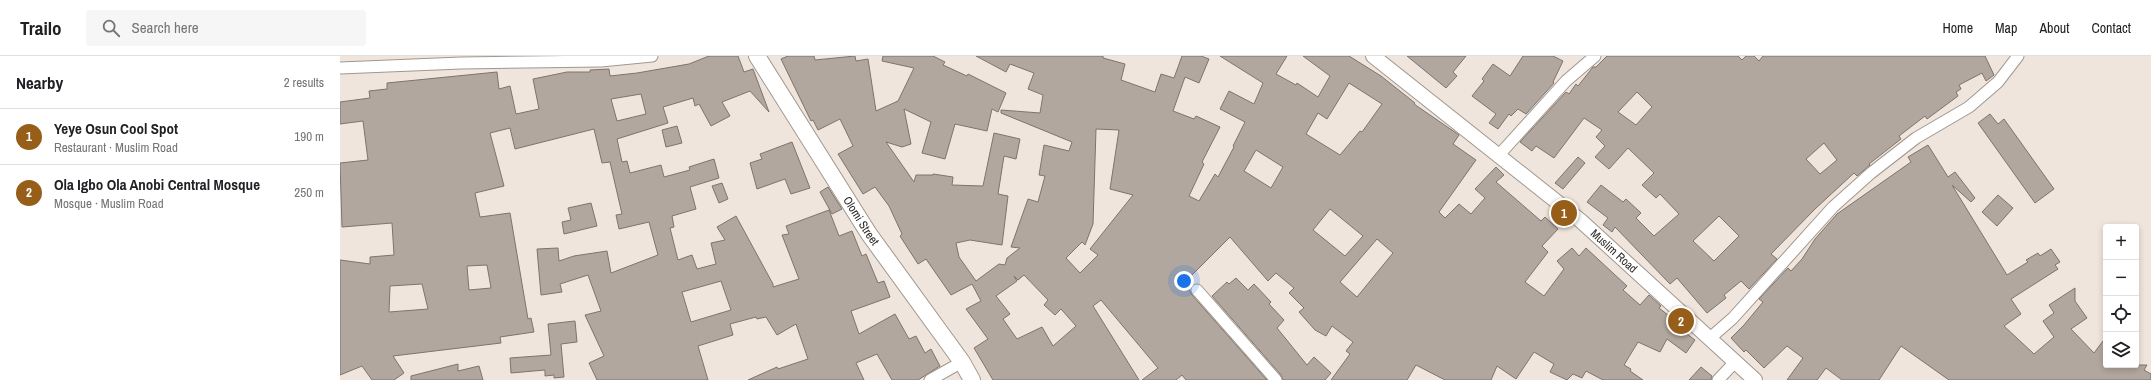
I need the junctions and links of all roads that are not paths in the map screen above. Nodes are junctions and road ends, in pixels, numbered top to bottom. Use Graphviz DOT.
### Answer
graph roads {
  1 [pos="652,56"];
  2 [pos="758,56"];
  3 [pos="1373,56"];
  4 [pos="1595,56"];
  5 [pos="2018,56"];
  6 [pos="340,68"];
  7 [pos="1499,155"];
  8 [pos="1196,290"];
  9 [pos="1709,339"];
  10 [pos="962,362"];
  11 [pos="1735,362"];
  12 [pos="930,380"];
  13 [pos="972,380"];
  14 [pos="1276,380"];
  15 [pos="1718,380"];
  16 [pos="1755,380"];
  1 -- 6 [label="street"];
  2 -- 10 [label="main road, Olomi Street"];
  3 -- 7 [label="street, Muslim Road"];
  4 -- 7 [label="street"];
  5 -- 9 [label="street"];
  7 -- 9 [label="street, Muslim Road"];
  8 -- 14 [label="street"];
  9 -- 11 [label="street, Muslim Road"];
  10 -- 12 [label="street"];
  10 -- 13 [label="main road, Olomi Street"];
  11 -- 15 [label="street"];
  11 -- 16 [label="street, Muslim Road"];
}
